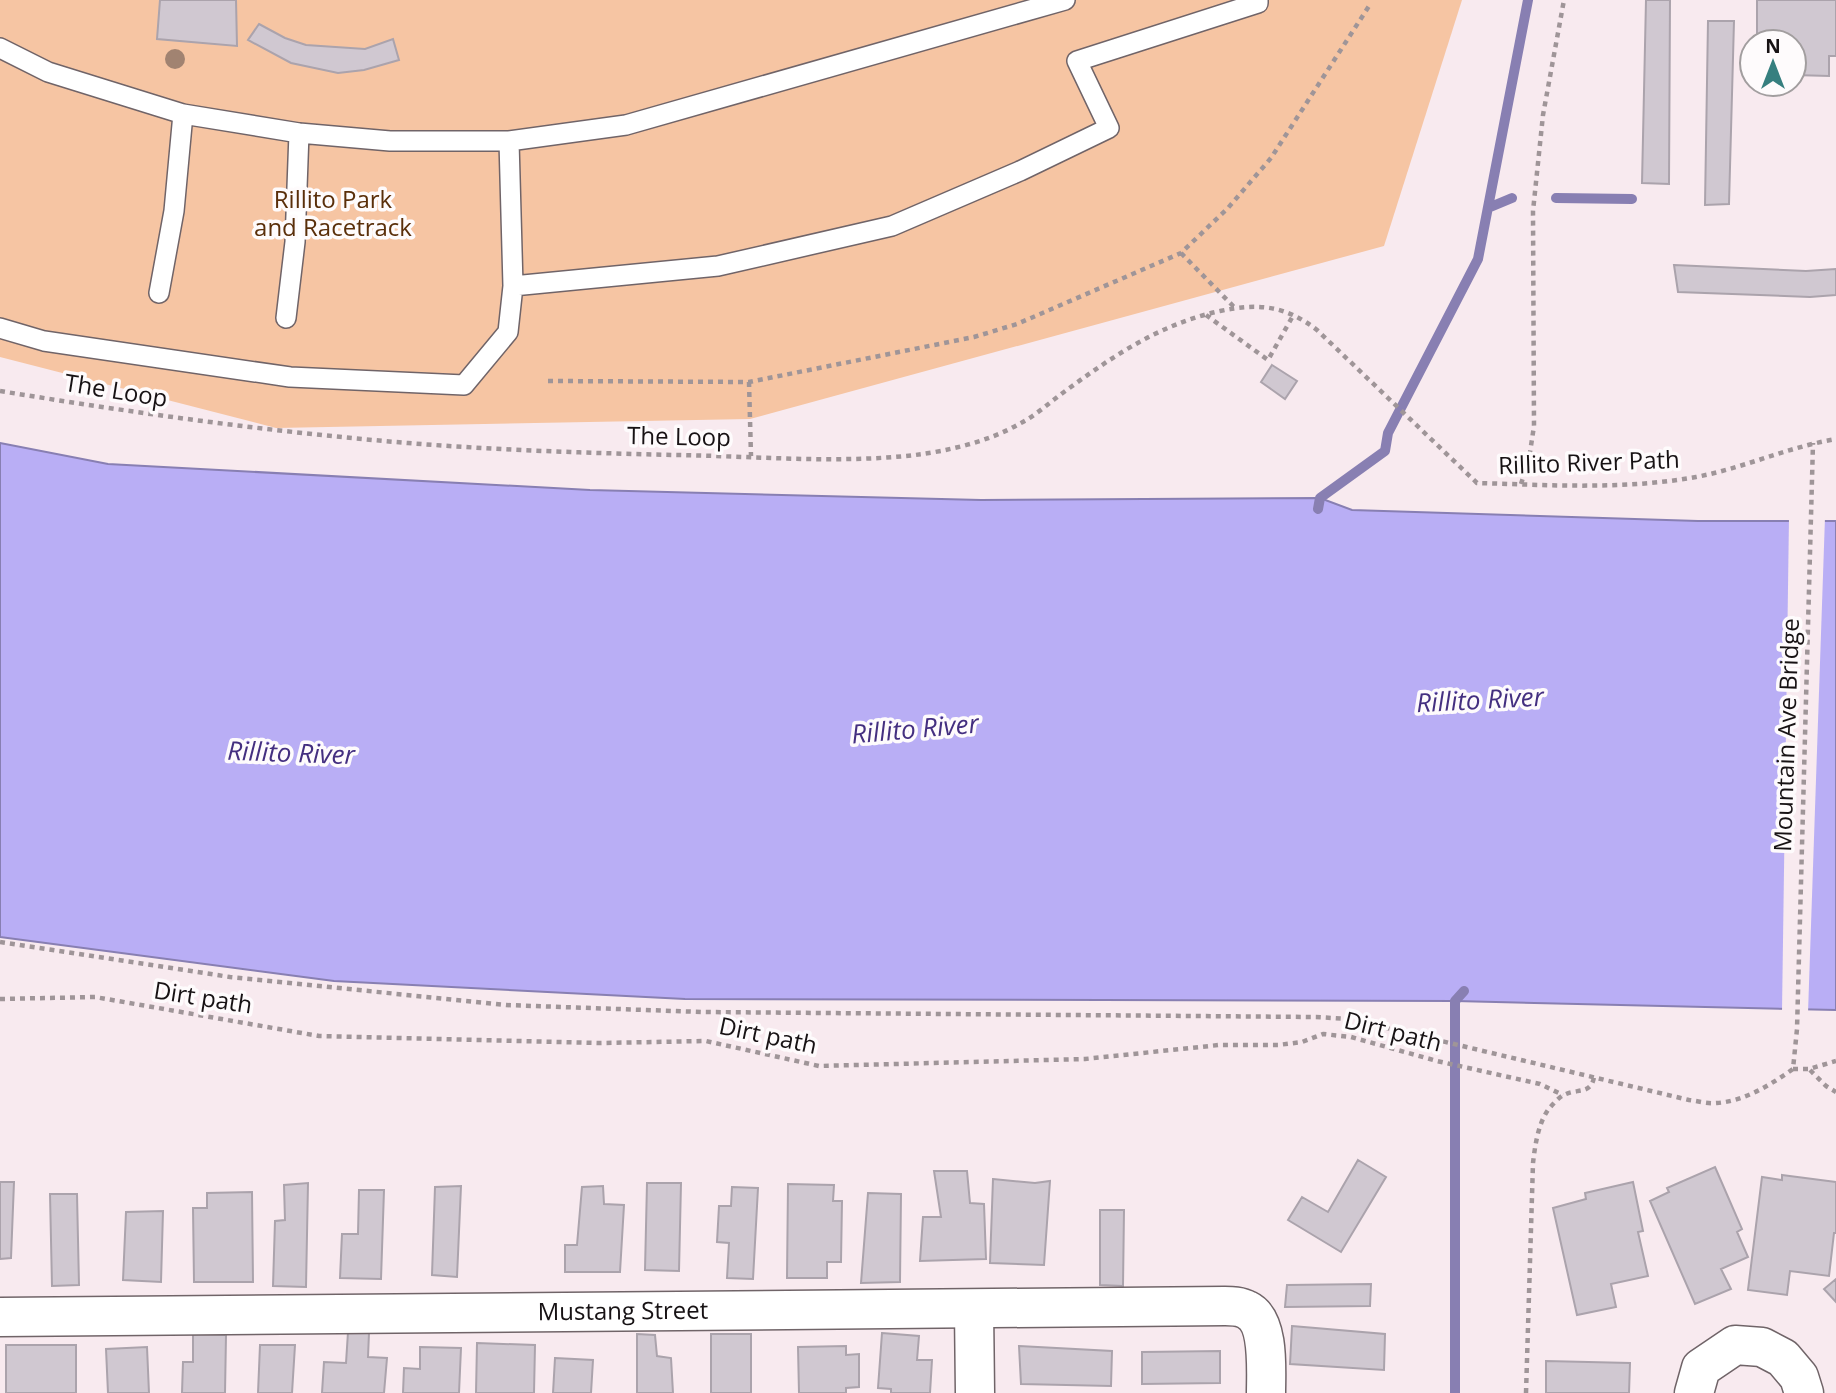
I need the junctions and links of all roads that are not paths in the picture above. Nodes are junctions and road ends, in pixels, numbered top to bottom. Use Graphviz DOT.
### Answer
graph roads {
  1 [pos="1065,0"];
  2 [pos="1258,0"];
  3 [pos="0,48"];
  4 [pos="183,114"];
  5 [pos="299,133"];
  6 [pos="509,141"];
  7 [pos="513,286"];
  8 [pos="159,293"];
  9 [pos="286,318"];
  10 [pos="0,328"];
  11 [pos="974,1309"];
  12 [pos="0,1317"];
  13 [pos="975,1393"];
  14 [pos="1266,1393"];
  15 [pos="1694,1393"];
  16 [pos="1804,1393"];
  1 -- 6 [label="lane"];
  2 -- 7 [label="lane"];
  3 -- 4 [label="lane"];
  4 -- 5 [label="lane"];
  4 -- 8 [label="lane"];
  5 -- 6 [label="lane"];
  5 -- 9 [label="lane"];
  6 -- 7 [label="lane"];
  7 -- 10 [label="lane"];
  11 -- 12 [label="street, Mustang Street"];
  11 -- 13 [label="street"];
  11 -- 14 [label="street, Mustang Street"];
  15 -- 16 [label="street"];
}
